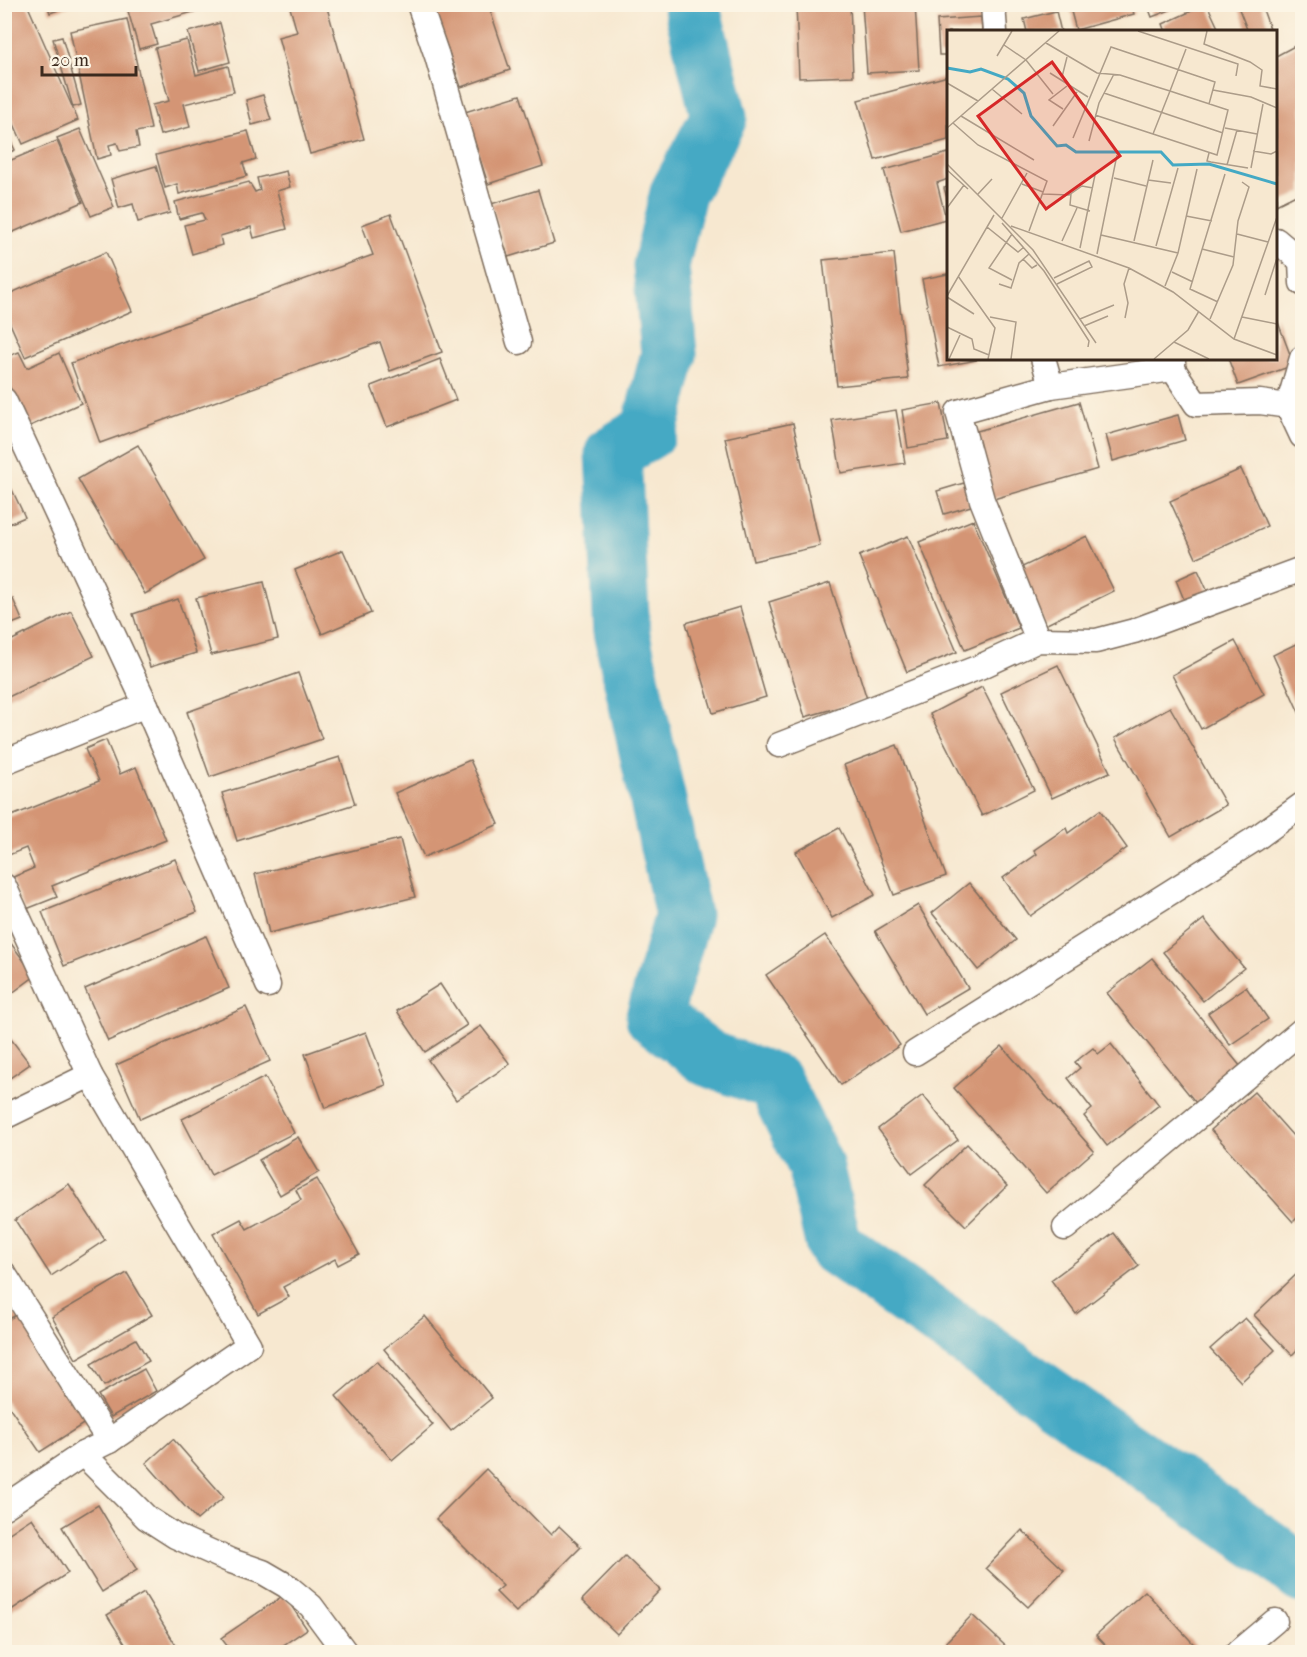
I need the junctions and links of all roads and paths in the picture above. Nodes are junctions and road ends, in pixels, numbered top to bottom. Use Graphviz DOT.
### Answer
graph roads {
  1 [pos="419,4"];
  2 [pos="993,4"];
  3 [pos="995,30"];
  4 [pos="1277,242"];
  5 [pos="1302,268"];
  6 [pos="519,342"];
  7 [pos="1302,358"];
  8 [pos="1044,360"];
  9 [pos="1173,364"];
  10 [pos="1051,386"];
  11 [pos="4,400"];
  12 [pos="1288,406"];
  13 [pos="1302,436"];
  14 [pos="1302,568"];
  15 [pos="1038,640"];
  16 [pos="146,705"];
  17 [pos="778,745"];
  18 [pos="4,762"];
  19 [pos="1302,805"];
  20 [pos="4,886"];
  21 [pos="268,985"];
  22 [pos="1302,1030"];
  23 [pos="915,1053"];
  24 [pos="90,1075"];
  25 [pos="4,1117"];
  26 [pos="1065,1228"];
  27 [pos="4,1274"];
  28 [pos="110,1441"];
  29 [pos="83,1454"];
  30 [pos="4,1507"];
  31 [pos="1275,1621"];
  32 [pos="345,1653"];
  33 [pos="1238,1653"];
  1 -- 6 [label="street"];
  2 -- 3 [label="street"];
  4 -- 5 [label="street"];
  7 -- 12 [label="street"];
  8 -- 10 [label="street"];
  9 -- 10 [label="street"];
  9 -- 12 [label="street"];
  10 -- 15 [label="street"];
  11 -- 16 [label="street"];
  12 -- 13 [label="street"];
  14 -- 15 [label="street"];
  15 -- 17 [label="street"];
  16 -- 18 [label="street"];
  16 -- 21 [label="street"];
  19 -- 23 [label="street"];
  20 -- 24 [label="street"];
  22 -- 26 [label="street"];
  24 -- 25 [label="street"];
  24 -- 28 [label="street"];
  27 -- 28 [label="street"];
  28 -- 29 [label="street"];
  29 -- 30 [label="street"];
  29 -- 32 [label="street"];
  31 -- 33 [label="street"];
}
